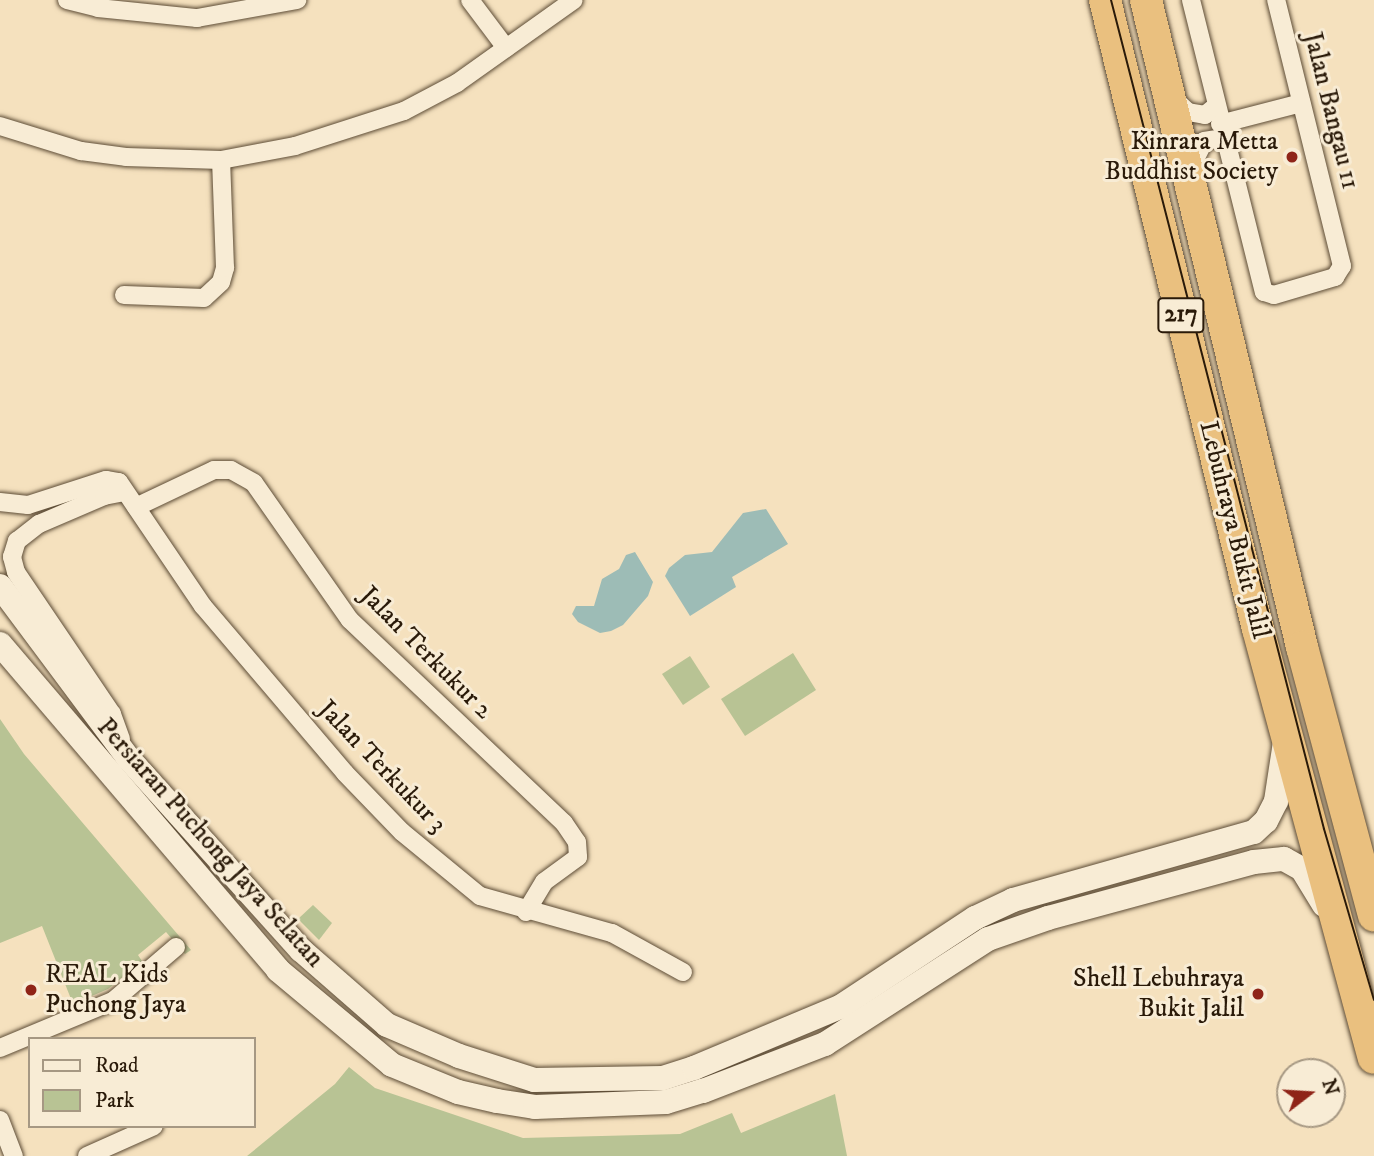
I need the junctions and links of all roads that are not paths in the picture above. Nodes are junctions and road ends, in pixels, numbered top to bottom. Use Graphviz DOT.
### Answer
graph roads {
  1 [pos="67,0"];
  2 [pos="297,0"];
  3 [pos="470,0"];
  4 [pos="574,0"];
  5 [pos="1105,0"];
  6 [pos="1146,0"];
  7 [pos="1191,0"];
  8 [pos="1276,0"];
  9 [pos="506,48"];
  10 [pos="1167,91"];
  11 [pos="1301,103"];
  12 [pos="1215,107"];
  13 [pos="0,126"];
  14 [pos="1222,131"];
  15 [pos="221,160"];
  16 [pos="1187,179"];
  17 [pos="124,295"];
  18 [pos="125,492"];
  19 [pos="0,502"];
  20 [pos="136,507"];
  21 [pos="0,586"];
  22 [pos="42,645"];
  23 [pos="4,658"];
  24 [pos="1286,738"];
  25 [pos="128,758"];
  26 [pos="1156,860"];
  27 [pos="1163,885"];
  28 [pos="526,912"];
  29 [pos="1374,916"];
  30 [pos="1339,937"];
  31 [pos="176,947"];
  32 [pos="683,972"];
  33 [pos="0,1048"];
  34 [pos="1374,1058"];
  35 [pos="0,1121"];
  36 [pos="150,1128"];
  37 [pos="14,1156"];
  38 [pos="87,1156"];
  1 -- 2 [label="street"];
  3 -- 9 [label="street"];
  4 -- 9 [label="street"];
  5 -- 24 [label="highway, Lebuhraya Bukit Jalil / 217"];
  6 -- 10 [label="highway, Lebuhraya Bukit Jalil / 217"];
  7 -- 12 [label="street, Jalan Bangau 11"];
  8 -- 11 [label="street, Jalan Bangau 11"];
  9 -- 15 [label="street"];
  10 -- 12 [label="street"];
  10 -- 16 [label="highway, Lebuhraya Bukit Jalil / 217"];
  11 -- 14 [label="street"];
  11 -- 14 [label="street, Jalan Bangau 11"];
  12 -- 14 [label="street, Jalan Bangau 11"];
  13 -- 15 [label="street"];
  14 -- 16 [label="street"];
  15 -- 17 [label="street"];
  16 -- 29 [label="highway, Lebuhraya Bukit Jalil / 217"];
  18 -- 19 [label="street"];
  18 -- 20 [label="street, Jalan Terkukur 3"];
  18 -- 25 [label="street"];
  20 -- 28 [label="street, Jalan Terkukur 3"];
  20 -- 28 [label="street, Jalan Terkukur 2"];
  21 -- 22 [label="main road, Persiaran Puchong Jaya Selatan"];
  22 -- 23 [label="main road"];
  22 -- 25 [label="main road, Persiaran Puchong Jaya Selatan"];
  23 -- 27 [label="main road, Persiaran Puchong Jaya Selatan"];
  24 -- 26 [label="main road, Persiaran Puchong Jaya Selatan"];
  24 -- 30 [label="highway, Lebuhraya Bukit Jalil / 217"];
  25 -- 26 [label="main road, Persiaran Puchong Jaya Selatan"];
  26 -- 27 [label="main road"];
  27 -- 30 [label="main road, Persiaran Puchong Jaya Selatan"];
  28 -- 32 [label="street, Jalan Terkukur 3"];
  30 -- 34 [label="highway, Lebuhraya Bukit Jalil / 217"];
  31 -- 33 [label="street"];
  35 -- 37 [label="street"];
  36 -- 38 [label="street"];
}
